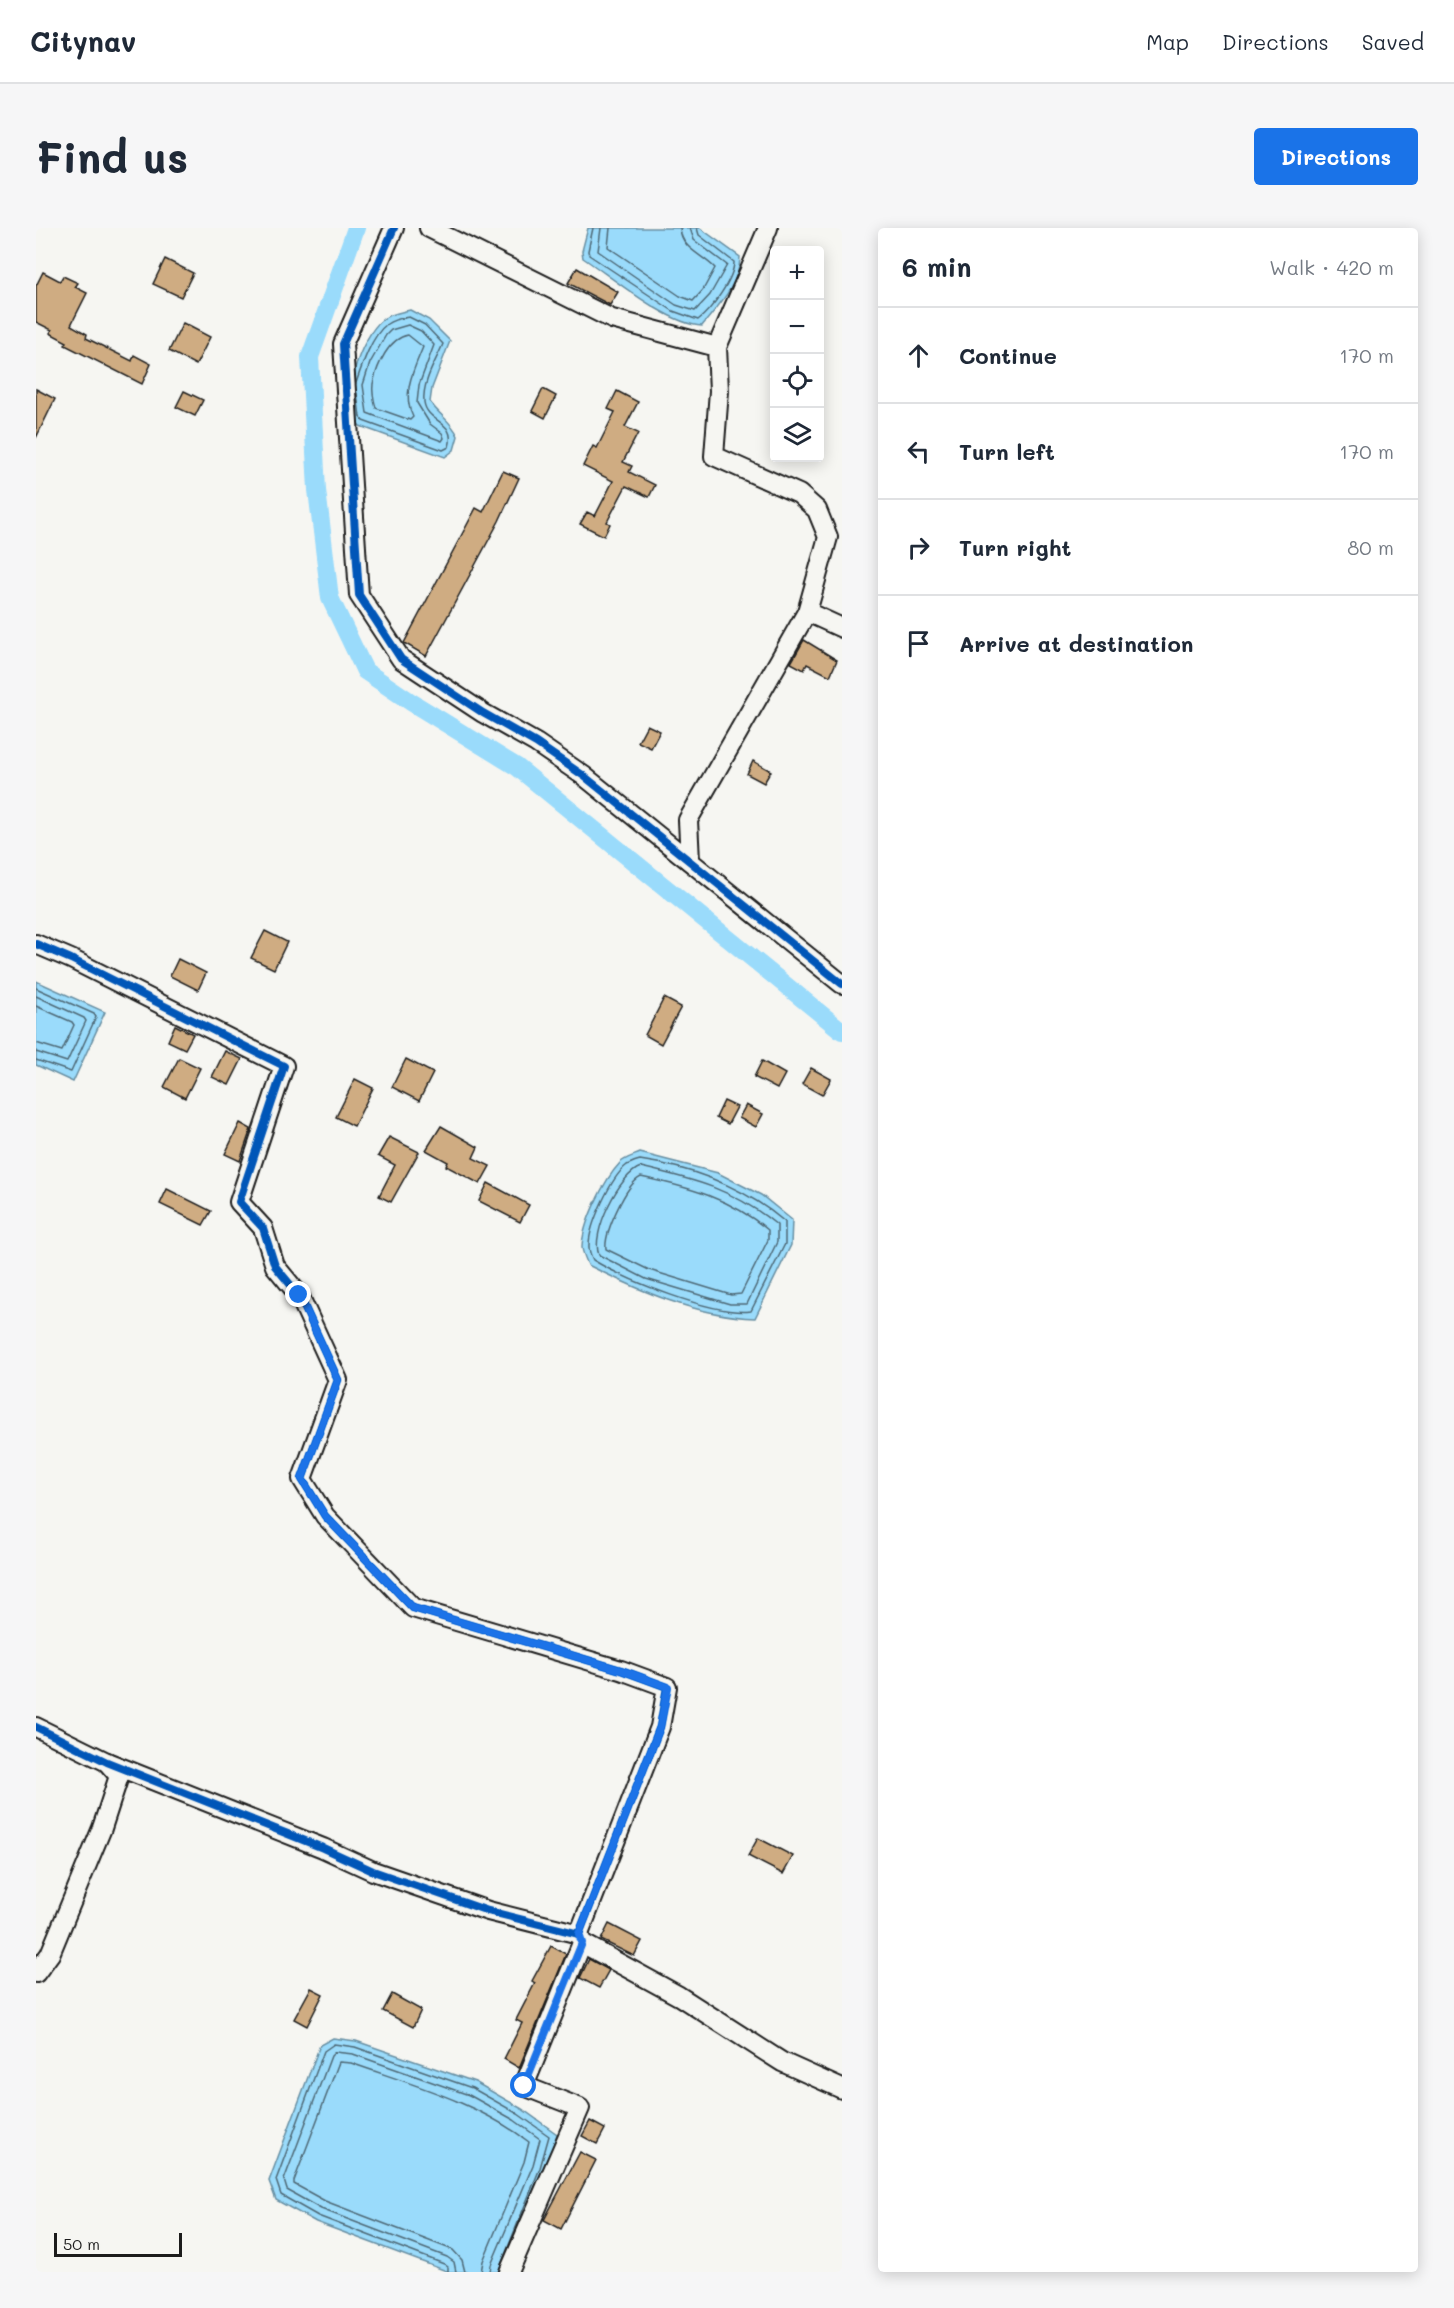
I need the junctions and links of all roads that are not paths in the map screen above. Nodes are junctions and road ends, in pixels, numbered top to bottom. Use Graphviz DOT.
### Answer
graph roads {
  1 [pos="394,228"];
  2 [pos="429,228"];
  3 [pos="768,228"];
  4 [pos="717,347"];
  5 [pos="807,612"];
  6 [pos="842,628"];
  7 [pos="690,861"];
  8 [pos="36,944"];
  9 [pos="842,984"];
  10 [pos="36,1727"];
  11 [pos="107,1762"];
  12 [pos="580,1939"];
  13 [pos="36,1973"];
  14 [pos="842,2089"];
  15 [pos="509,2272"];
  1 -- 7 [label="street"];
  2 -- 4 [label="street"];
  3 -- 4 [label="street"];
  4 -- 5 [label="street"];
  5 -- 6 [label="street"];
  5 -- 7 [label="street"];
  7 -- 9 [label="street"];
  8 -- 12 [label="street"];
  10 -- 11 [label="street"];
  11 -- 12 [label="street"];
  11 -- 13 [label="street"];
  12 -- 14 [label="street"];
  12 -- 15 [label="street"];
}
